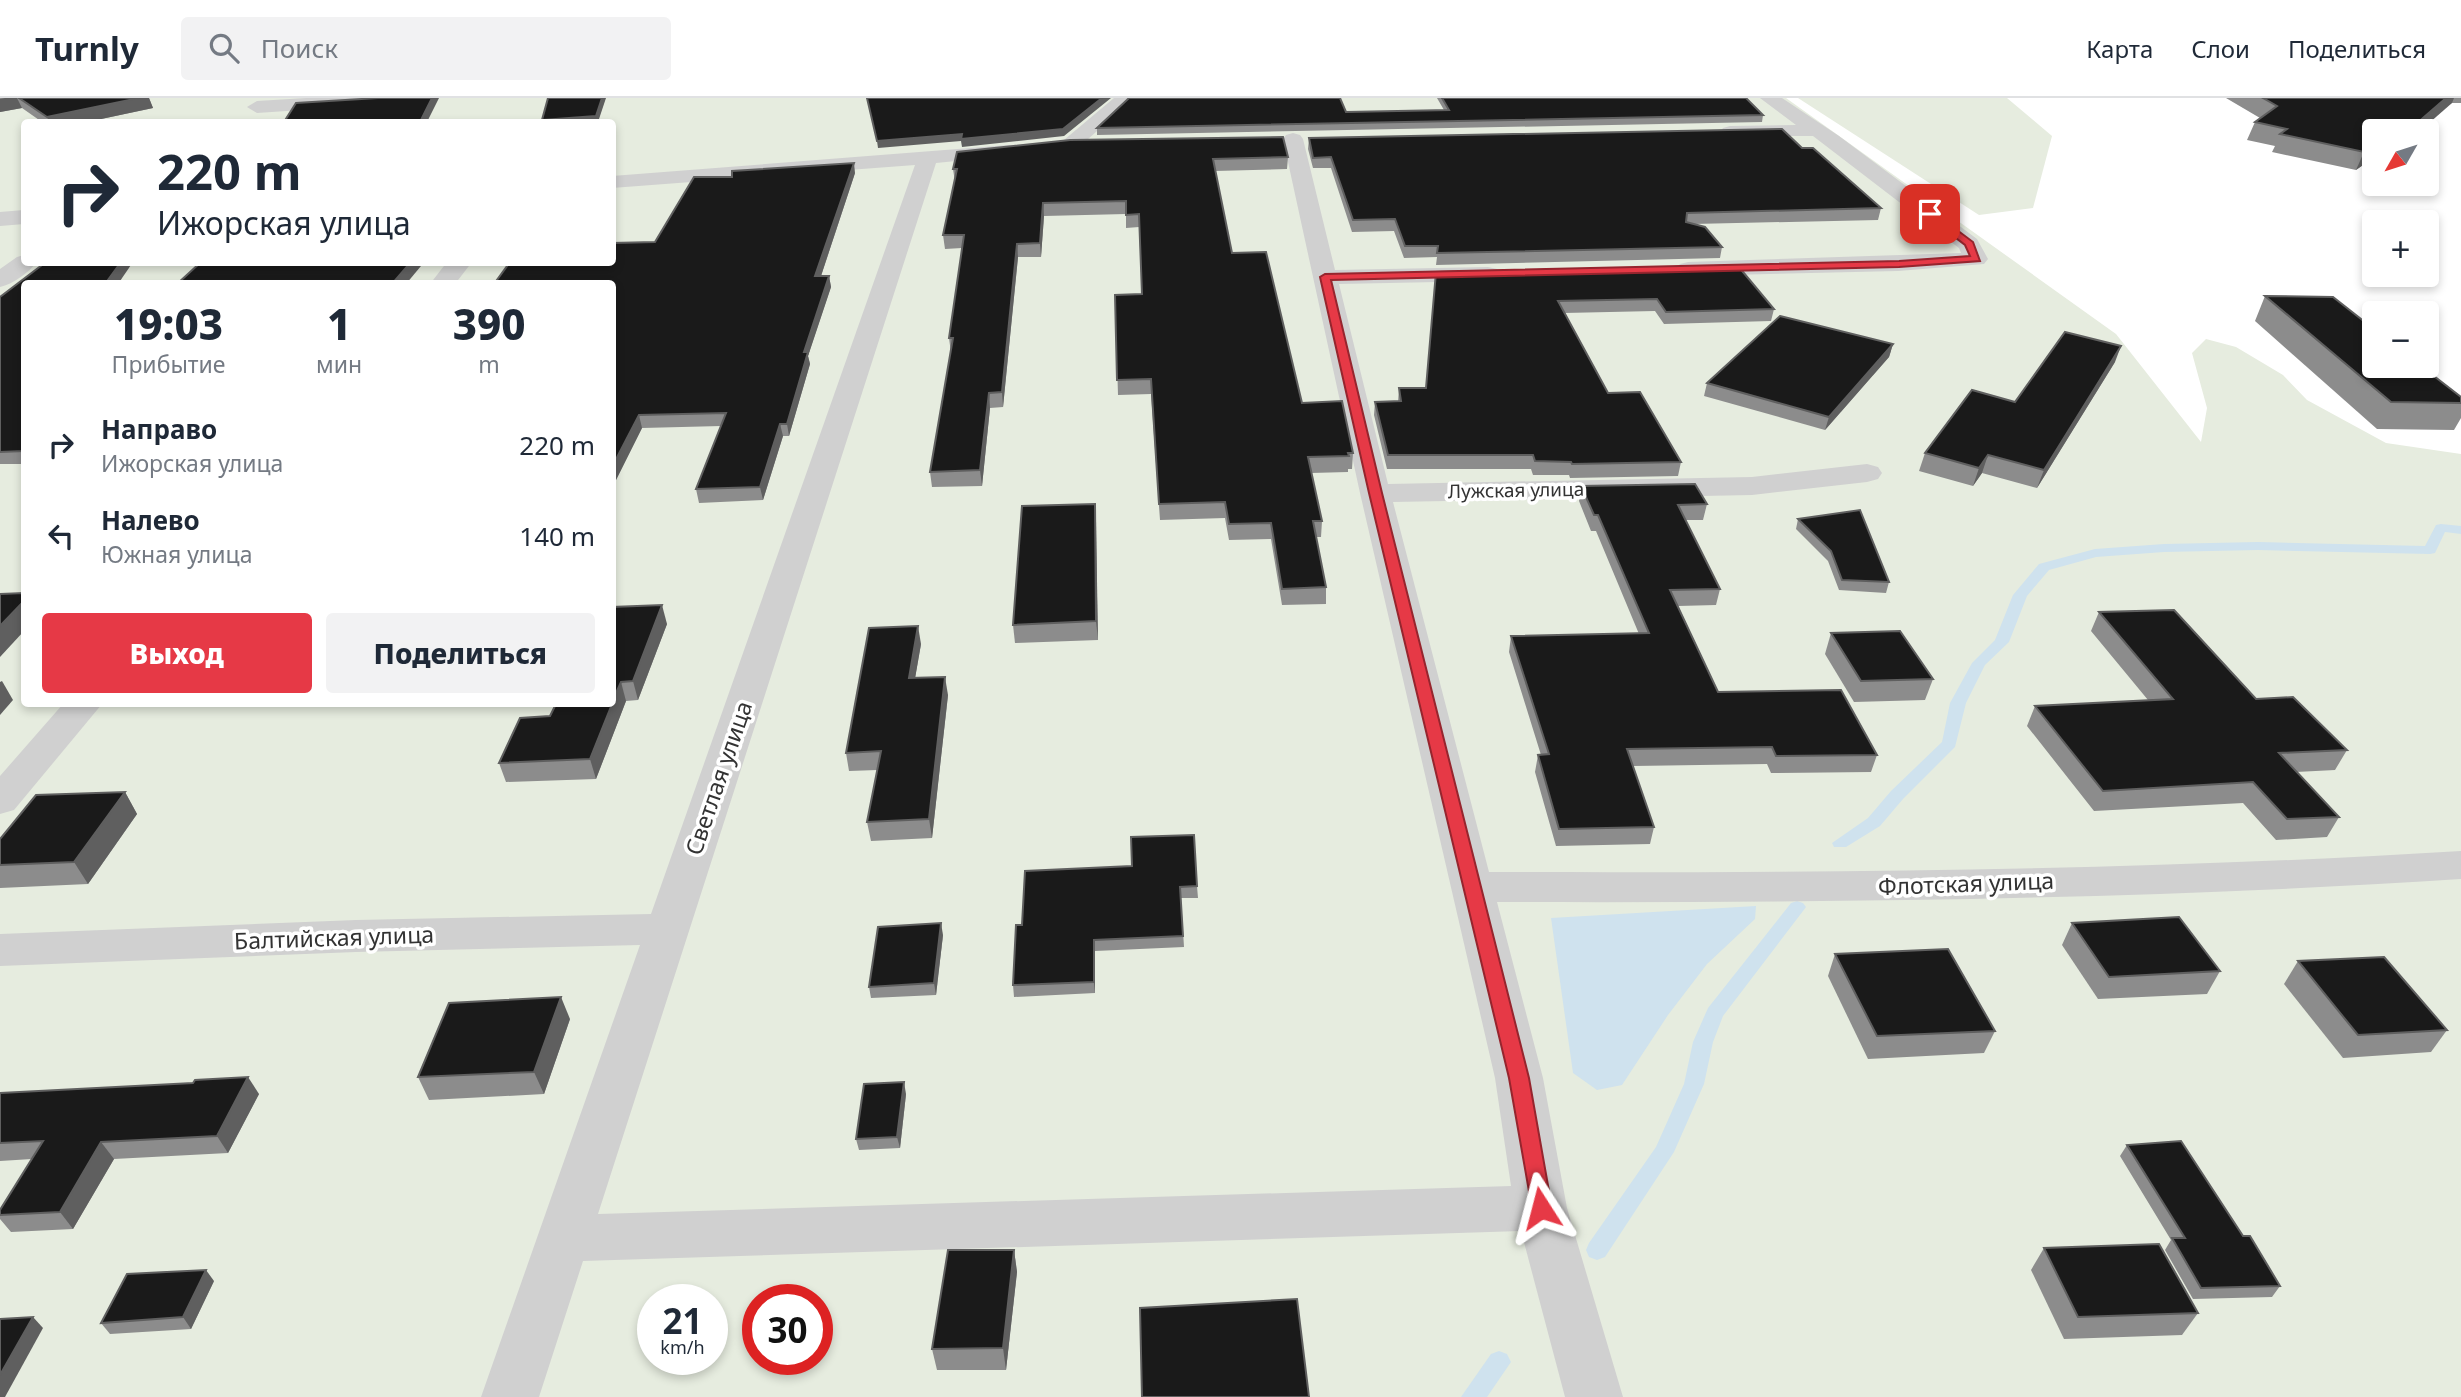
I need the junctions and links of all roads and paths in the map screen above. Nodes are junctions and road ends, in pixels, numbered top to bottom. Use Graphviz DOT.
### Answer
graph roads {
  1 [pos="390,98"];
  2 [pos="1125,98"];
  3 [pos="1769,98"];
  4 [pos="255,107"];
  5 [pos="1816,130"];
  6 [pos="1706,132"];
  7 [pos="1293,139"];
  8 [pos="1071,144"];
  9 [pos="1099,144"];
  10 [pos="927,159"];
  11 [pos="616,182"];
  12 [pos="21,217"];
  13 [pos="0,219"];
  14 [pos="21,265"];
  15 [pos="457,266"];
  16 [pos="1661,270"];
  17 [pos="1507,273"];
  18 [pos="1325,277"];
  19 [pos="0,280"];
  20 [pos="445,280"];
  21 [pos="1867,473"];
  22 [pos="1375,493"];
  23 [pos="80,707"];
  24 [pos="0,800"];
  25 [pos="2461,865"];
  26 [pos="1471,887"];
  27 [pos="668,929"];
  28 [pos="0,950"];
  29 [pos="1541,1208"];
  30 [pos="563,1238"];
  31 [pos="510,1397"];
  32 [pos="1594,1397"];
  1 -- 4 [label="street"];
  2 -- 8 [label="street"];
  3 -- 5 [label="street"];
  5 -- 6 [label="street"];
  5 -- 16 [label="street"];
  7 -- 18 [label="street"];
  8 -- 9 [label="street"];
  8 -- 10 [label="street"];
  10 -- 11 [label="street"];
  10 -- 27 [label="street, Светлая улица"];
  12 -- 13 [label="street"];
  14 -- 19 [label="street"];
  15 -- 20 [label="street"];
  17 -- 18 [label="street"];
  18 -- 22 [label="street"];
  21 -- 22 [label="street, Лужская улица"];
  22 -- 26 [label="street"];
  23 -- 24 [label="street"];
  25 -- 26 [label="street, Флотская улица"];
  26 -- 29 [label="street"];
  27 -- 28 [label="street, Балтийская улица"];
  27 -- 30 [label="street, Светлая улица"];
  29 -- 30 [label="street"];
  29 -- 32 [label="street"];
  30 -- 31 [label="street, Светлая улица"];
}
